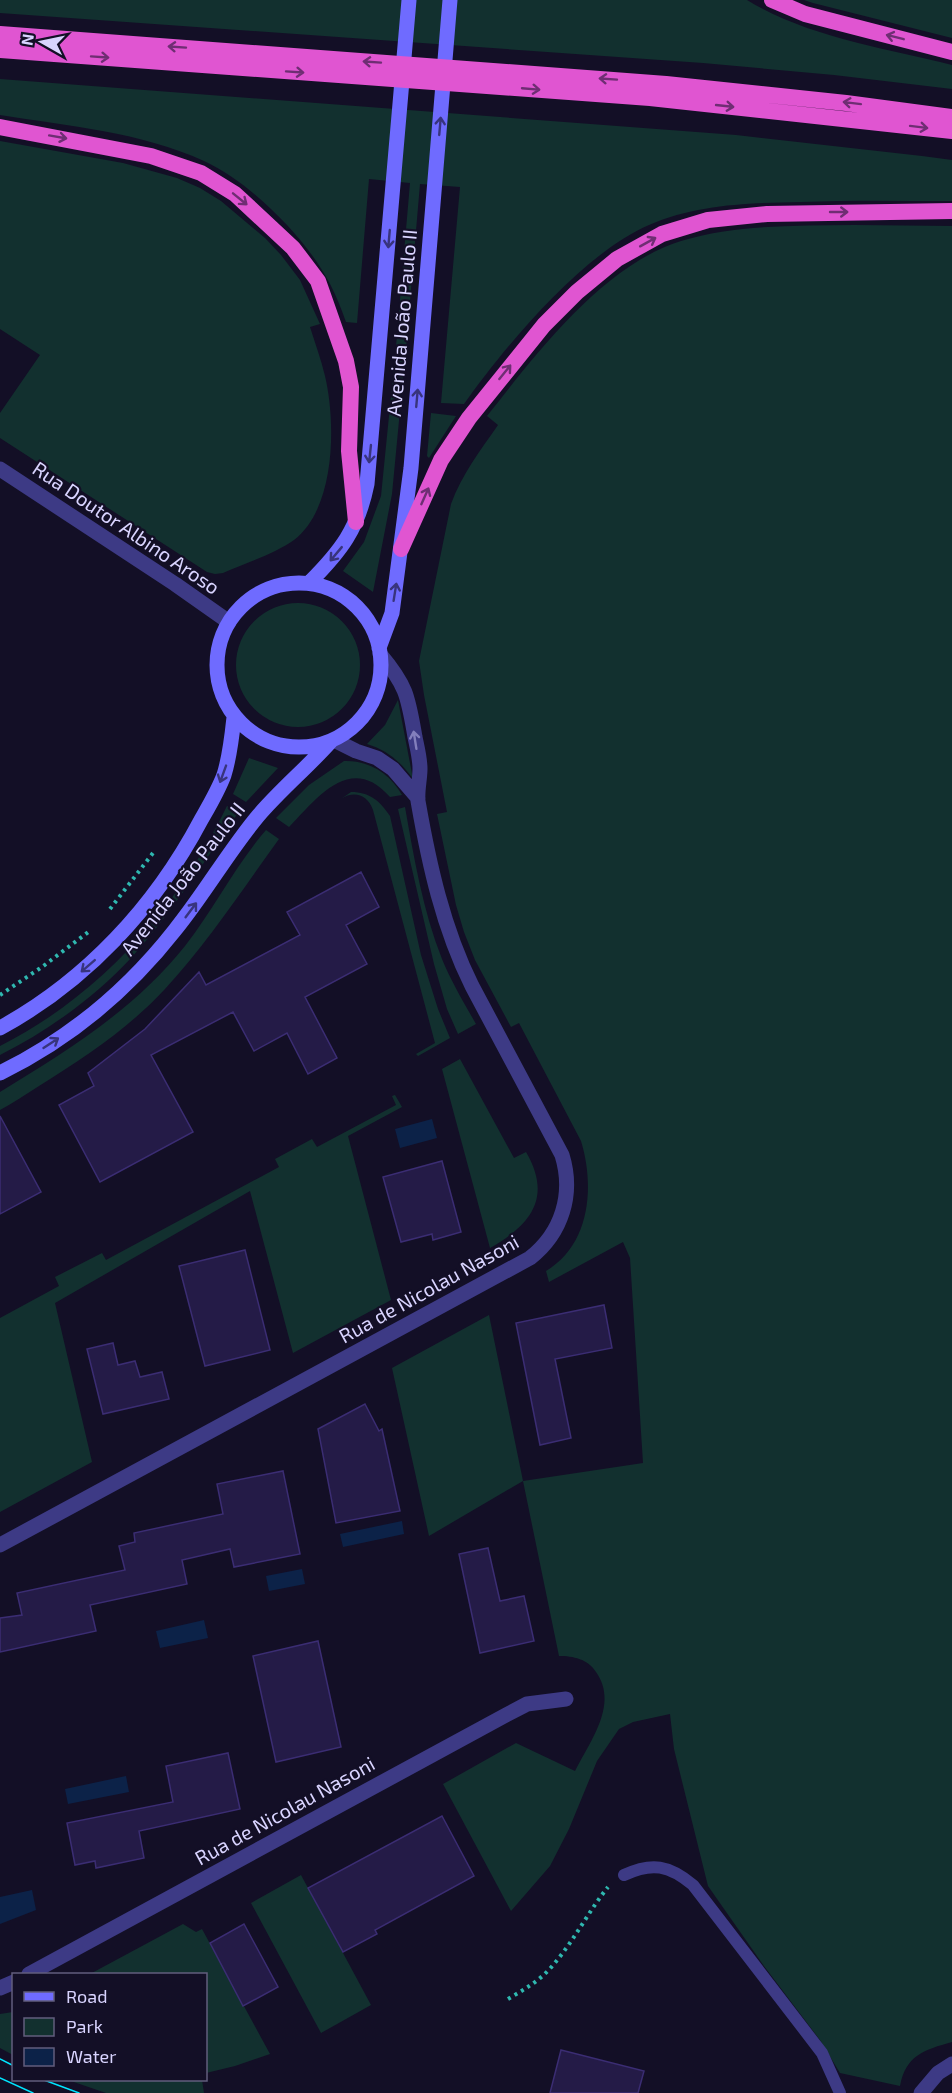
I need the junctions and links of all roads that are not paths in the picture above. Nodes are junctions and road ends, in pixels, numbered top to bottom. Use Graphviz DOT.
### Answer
graph roads {
  1 [pos="410,0"];
  2 [pos="450,0"];
  3 [pos="772,0"];
  4 [pos="0,34"];
  5 [pos="0,50"];
  6 [pos="952,52"];
  7 [pos="952,117"];
  8 [pos="0,127"];
  9 [pos="952,131"];
  10 [pos="952,211"];
  11 [pos="0,469"];
  12 [pos="356,522"];
  13 [pos="401,549"];
  14 [pos="309,583"];
  15 [pos="229,622"];
  16 [pos="380,651"];
  17 [pos="234,717"];
  18 [pos="333,740"];
  19 [pos="418,798"];
  20 [pos="0,1028"];
  21 [pos="0,1072"];
  22 [pos="0,1545"];
  23 [pos="566,1699"];
  24 [pos="624,1875"];
  25 [pos="31,1973"];
  26 [pos="952,2064"];
  27 [pos="840,2093"];
  28 [pos="921,2093"];
  1 -- 12 [label="main road, Avenida João Paulo II, one-way"];
  13 -- 2 [label="main road, Avenida João Paulo II, one-way"];
  6 -- 3 [label="highway, one-way"];
  7 -- 4 [label="highway, one-way"];
  5 -- 9 [label="highway, one-way"];
  8 -- 12 [label="highway, one-way"];
  13 -- 10 [label="highway, one-way"];
  11 -- 15 [label="street, Rua Doutor Albino Aroso"];
  12 -- 14 [label="main road, Avenida João Paulo II, one-way"];
  16 -- 13 [label="main road, Avenida João Paulo II, one-way"];
  14 -- 15 [label="main road"];
  14 -- 16 [label="main road"];
  15 -- 17 [label="main road"];
  16 -- 18 [label="main road"];
  19 -- 16 [label="street, Rua de Nicolau Nasoni, one-way"];
  17 -- 18 [label="main road"];
  17 -- 20 [label="main road, Avenida João Paulo II, one-way"];
  18 -- 19 [label="street, Rua de Nicolau Nasoni"];
  21 -- 18 [label="main road, Avenida João Paulo II, one-way"];
  19 -- 22 [label="street, Rua de Nicolau Nasoni"];
  23 -- 25 [label="street, Rua de Nicolau Nasoni"];
  24 -- 27 [label="lane"];
  26 -- 28 [label="street"];
}
